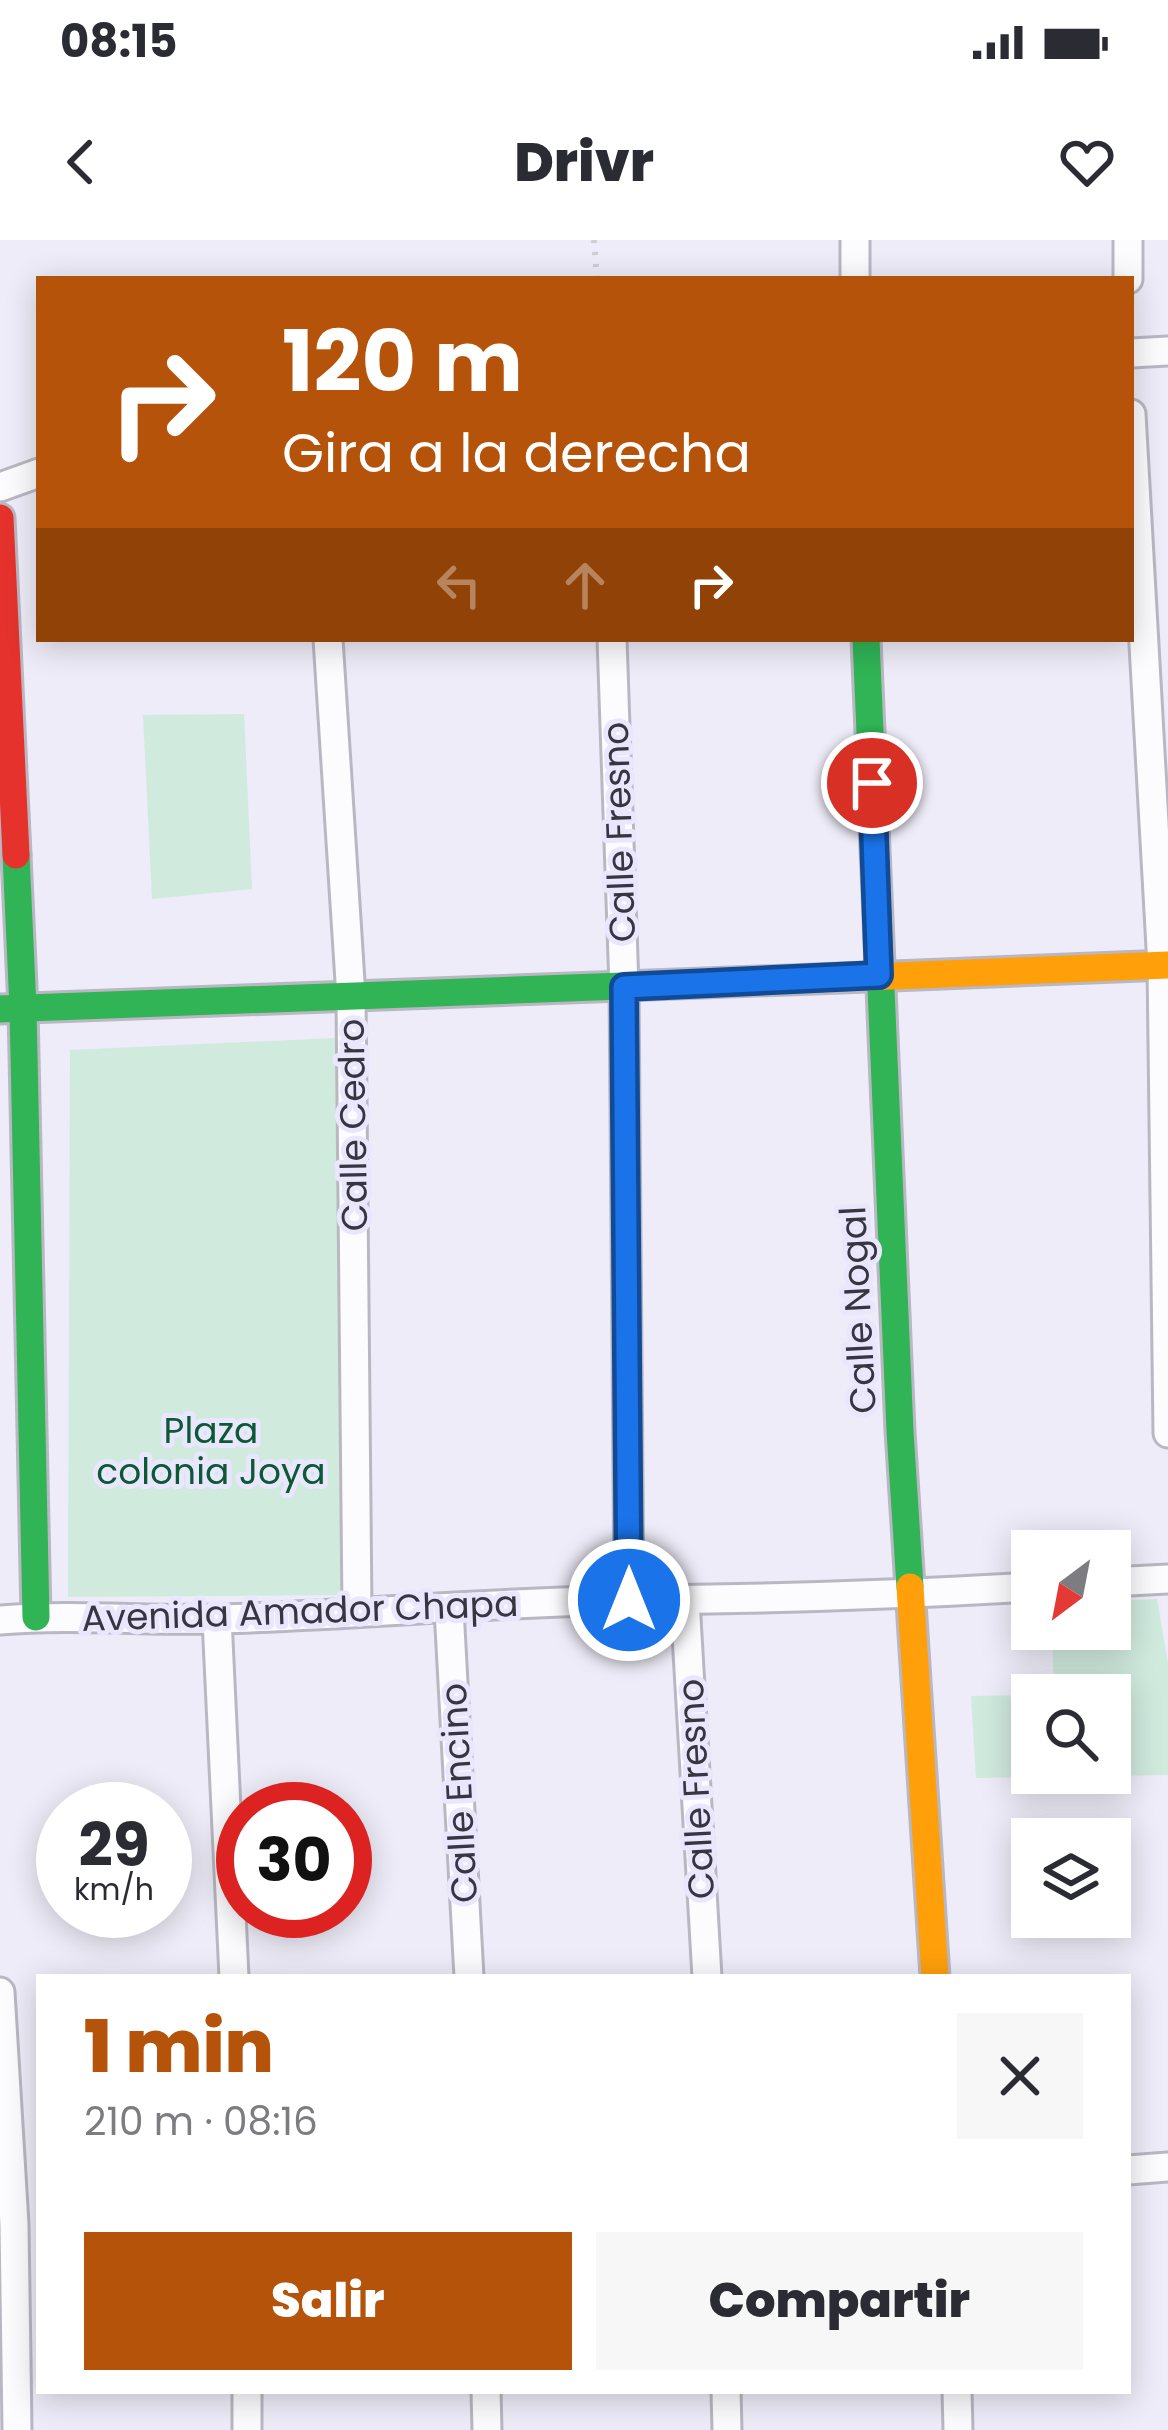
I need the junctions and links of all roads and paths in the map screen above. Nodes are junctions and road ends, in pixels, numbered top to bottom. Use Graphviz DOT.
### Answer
graph roads {
  1 [pos="594,240"];
  2 [pos="855,240"];
  3 [pos="1128,240"];
  4 [pos="597,276"];
  5 [pos="856,276"];
  6 [pos="1128,276"];
  7 [pos="1168,351"];
  8 [pos="1134,353"];
  9 [pos="1134,463"];
  10 [pos="36,474"];
  11 [pos="0,487"];
  12 [pos="0,518"];
  13 [pos="328,642"];
  14 [pos="612,642"];
  15 [pos="866,642"];
  16 [pos="1165,965"];
  17 [pos="879,975"];
  18 [pos="624,987"];
  19 [pos="351,997"];
  20 [pos="12,1009"];
  21 [pos="1168,1433"];
  22 [pos="1168,1579"];
  23 [pos="1131,1581"];
  24 [pos="1011,1588"];
  25 [pos="910,1594"];
  26 [pos="629,1600"];
  27 [pos="685,1601"];
  28 [pos="448,1609"];
  29 [pos="357,1611"];
  30 [pos="36,1617"];
  31 [pos="217,1619"];
  32 [pos="0,1620"];
  33 [pos="234,1974"];
  34 [pos="470,1974"];
  35 [pos="707,1974"];
  36 [pos="935,1974"];
  37 [pos="0,1992"];
  38 [pos="1168,2168"];
  39 [pos="1131,2170"];
  40 [pos="18,2224"];
  41 [pos="247,2394"];
  42 [pos="487,2394"];
  43 [pos="726,2394"];
  44 [pos="957,2394"];
  45 [pos="17,2430"];
  46 [pos="248,2430"];
  47 [pos="487,2430"];
  48 [pos="727,2430"];
  49 [pos="958,2430"];
  1 -- 4 [label="path"];
  2 -- 5 [label="street"];
  3 -- 6 [label="street"];
  7 -- 8 [label="street"];
  9 -- 16 [label="street"];
  10 -- 11 [label="street"];
  12 -- 20 [label="street"];
  13 -- 19 [label="street, Calle Cedro"];
  14 -- 18 [label="street, Calle Fresno"];
  15 -- 17 [label="street, Calle Nogal"];
  16 -- 17 [label="street"];
  16 -- 21 [label="street"];
  17 -- 18 [label="street"];
  17 -- 25 [label="street, Calle Nogal"];
  18 -- 19 [label="street"];
  18 -- 26 [label="street, Calle Fresno"];
  19 -- 20 [label="street"];
  19 -- 29 [label="street, Calle Cedro"];
  20 -- 30 [label="street"];
  22 -- 23 [label="street"];
  24 -- 25 [label="street, Avenida Amador Chapa"];
  25 -- 27 [label="street, Avenida Amador Chapa"];
  25 -- 36 [label="street, Calle Nogal"];
  26 -- 27 [label="street, Avenida Amador Chapa"];
  26 -- 28 [label="street, Avenida Amador Chapa"];
  27 -- 35 [label="street, Calle Fresno"];
  28 -- 29 [label="street, Avenida Amador Chapa"];
  28 -- 34 [label="street, Calle Encino"];
  29 -- 31 [label="street, Avenida Amador Chapa"];
  30 -- 31 [label="street, Avenida Amador Chapa"];
  30 -- 32 [label="street, Avenida Amador Chapa"];
  31 -- 33 [label="street"];
  37 -- 40 [label="street"];
  38 -- 39 [label="street"];
  40 -- 45 [label="street"];
  41 -- 46 [label="street"];
  42 -- 47 [label="street"];
  43 -- 48 [label="street"];
  44 -- 49 [label="street"];
}
